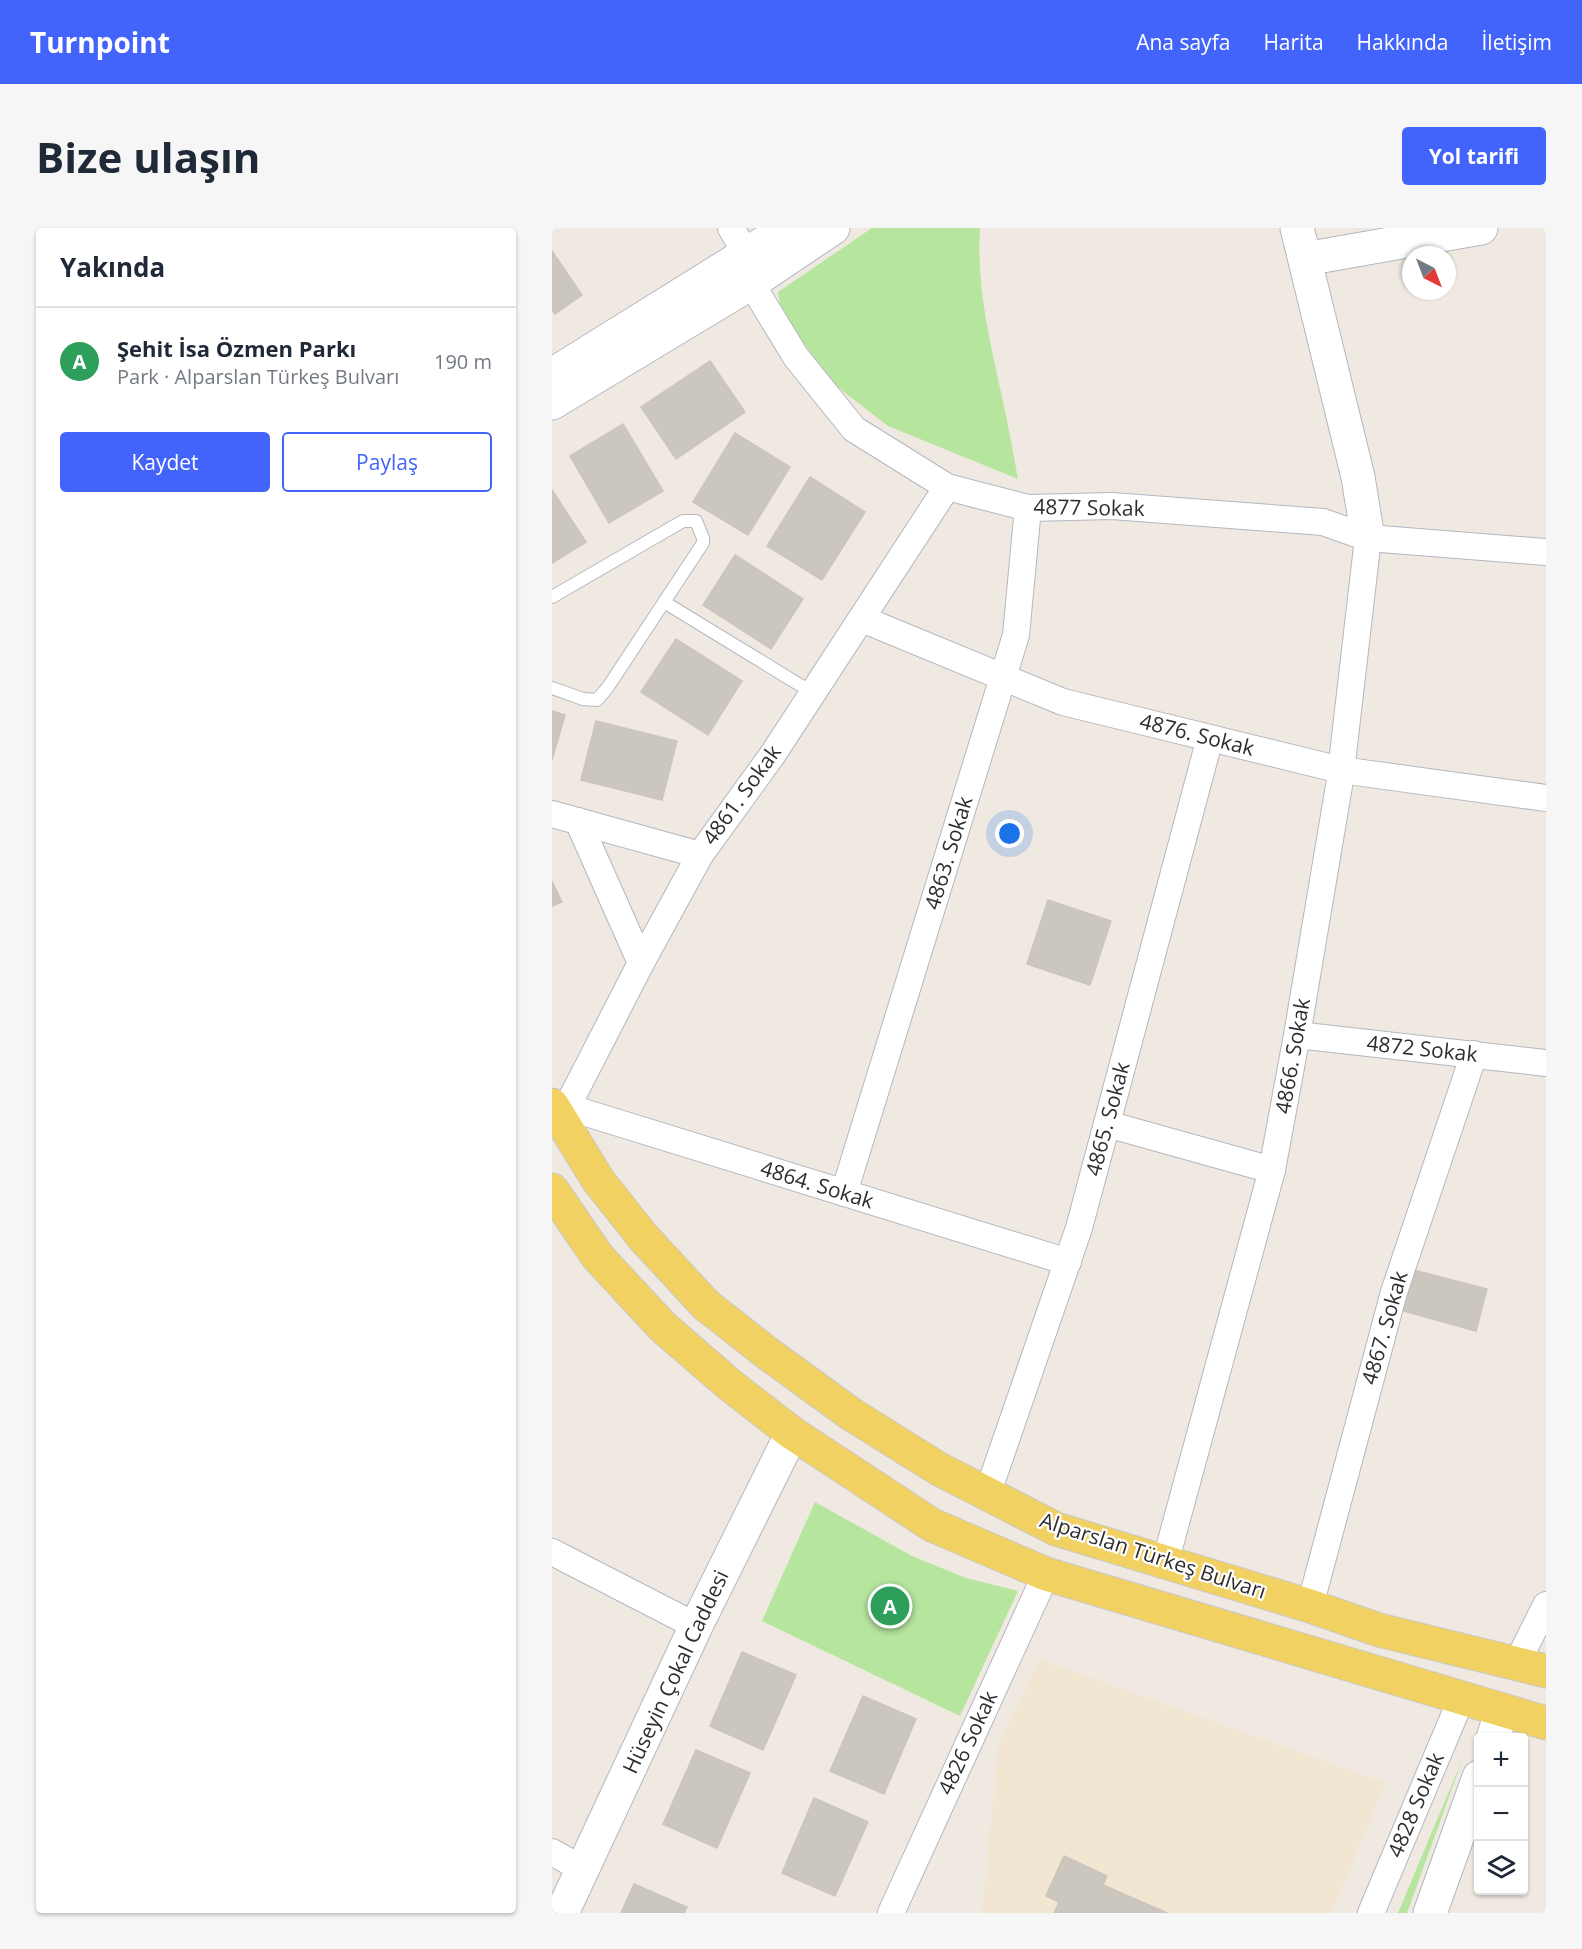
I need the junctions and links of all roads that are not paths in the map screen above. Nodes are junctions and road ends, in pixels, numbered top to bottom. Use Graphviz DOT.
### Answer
graph roads {
  1 [pos="788,228"];
  2 [pos="832,228"];
  3 [pos="1481,228"];
  4 [pos="1301,243"];
  5 [pos="743,256"];
  6 [pos="552,375"];
  7 [pos="552,403"];
  8 [pos="947,487"];
  9 [pos="1028,508"];
  10 [pos="1368,538"];
  11 [pos="1546,552"];
  12 [pos="552,597"];
  13 [pos="664,602"];
  14 [pos="862,619"];
  15 [pos="1003,677"];
  16 [pos="552,688"];
  17 [pos="813,693"];
  18 [pos="1210,738"];
  19 [pos="1341,770"];
  20 [pos="1546,798"];
  21 [pos="552,814"];
  22 [pos="578,821"];
  23 [pos="700,855"];
  24 [pos="641,963"];
  25 [pos="1297,1035"];
  26 [pos="1474,1054"];
  27 [pos="1546,1063"];
  28 [pos="559,1109"];
  29 [pos="1107,1124"];
  30 [pos="1272,1170"];
  31 [pos="552,1191"];
  32 [pos="844,1193"];
  33 [pos="1068,1262"];
  34 [pos="792,1433"];
  35 [pos="987,1495"];
  36 [pos="552,1552"];
  37 [pos="1164,1563"];
  38 [pos="1046,1574"];
  39 [pos="1546,1605"];
  40 [pos="1310,1606"];
  41 [pos="696,1626"];
  42 [pos="1531,1667"];
  43 [pos="1462,1697"];
  44 [pos="1546,1723"];
  45 [pos="1498,1724"];
  46 [pos="1475,1787"];
  47 [pos="552,1852"];
  48 [pos="582,1869"];
  49 [pos="562,1913"];
  50 [pos="891,1913"];
  51 [pos="1371,1913"];
  52 [pos="1430,1913"];
  1 -- 5 [label="main road"];
  2 -- 5 [label="main road"];
  3 -- 4 [label="main road"];
  4 -- 10 [label="main road"];
  5 -- 6 [label="main road"];
  5 -- 7 [label="main road"];
  5 -- 8 [label="street, 4877 Sokak"];
  8 -- 9 [label="street, 4877 Sokak"];
  8 -- 14 [label="street, 4861. Sokak"];
  9 -- 10 [label="street, 4877 Sokak"];
  9 -- 15 [label="street, 4863. Sokak"];
  10 -- 11 [label="street, 4877 Sokak"];
  10 -- 19 [label="street, 4866. Sokak"];
  12 -- 13 [label="lane"];
  13 -- 16 [label="lane"];
  13 -- 17 [label="lane"];
  14 -- 15 [label="street, 4876. Sokak"];
  14 -- 17 [label="street, 4861. Sokak"];
  15 -- 18 [label="street, 4876. Sokak"];
  15 -- 32 [label="street, 4863. Sokak"];
  17 -- 23 [label="street, 4861. Sokak"];
  18 -- 19 [label="street, 4876. Sokak"];
  18 -- 29 [label="street, 4865. Sokak"];
  19 -- 20 [label="street, 4876. Sokak"];
  19 -- 25 [label="street, 4866. Sokak"];
  21 -- 22 [label="street"];
  22 -- 23 [label="street"];
  22 -- 24 [label="street"];
  23 -- 24 [label="street, 4861. Sokak"];
  24 -- 28 [label="street, 4861. Sokak"];
  25 -- 26 [label="street, 4872 Sokak"];
  25 -- 30 [label="street, 4866. Sokak"];
  26 -- 27 [label="street, 4872 Sokak"];
  26 -- 40 [label="street, 4867. Sokak"];
  28 -- 32 [label="street, 4864. Sokak"];
  28 -- 35 [label="main road, Alparslan Türkeş Bulvarı"];
  29 -- 30 [label="street"];
  29 -- 33 [label="street, 4865. Sokak"];
  30 -- 37 [label="street, 4866. Sokak"];
  31 -- 34 [label="main road"];
  32 -- 33 [label="street, 4864. Sokak"];
  33 -- 35 [label="street, 4865. Sokak"];
  34 -- 38 [label="main road"];
  34 -- 41 [label="main road, Hüseyin Çokal Caddesi"];
  35 -- 37 [label="main road, Alparslan Türkeş Bulvarı"];
  36 -- 41 [label="street"];
  37 -- 40 [label="main road, Alparslan Türkeş Bulvarı"];
  38 -- 43 [label="main road"];
  38 -- 50 [label="street, 4826 Sokak"];
  39 -- 42 [label="street"];
  40 -- 42 [label="main road, Alparslan Türkeş Bulvarı"];
  41 -- 48 [label="main road, Hüseyin Çokal Caddesi"];
  43 -- 45 [label="main road"];
  43 -- 51 [label="street, 4828 Sokak"];
  44 -- 45 [label="main road"];
  46 -- 52 [label="main road"];
  47 -- 48 [label="street"];
  48 -- 49 [label="main road, Hüseyin Çokal Caddesi"];
}
